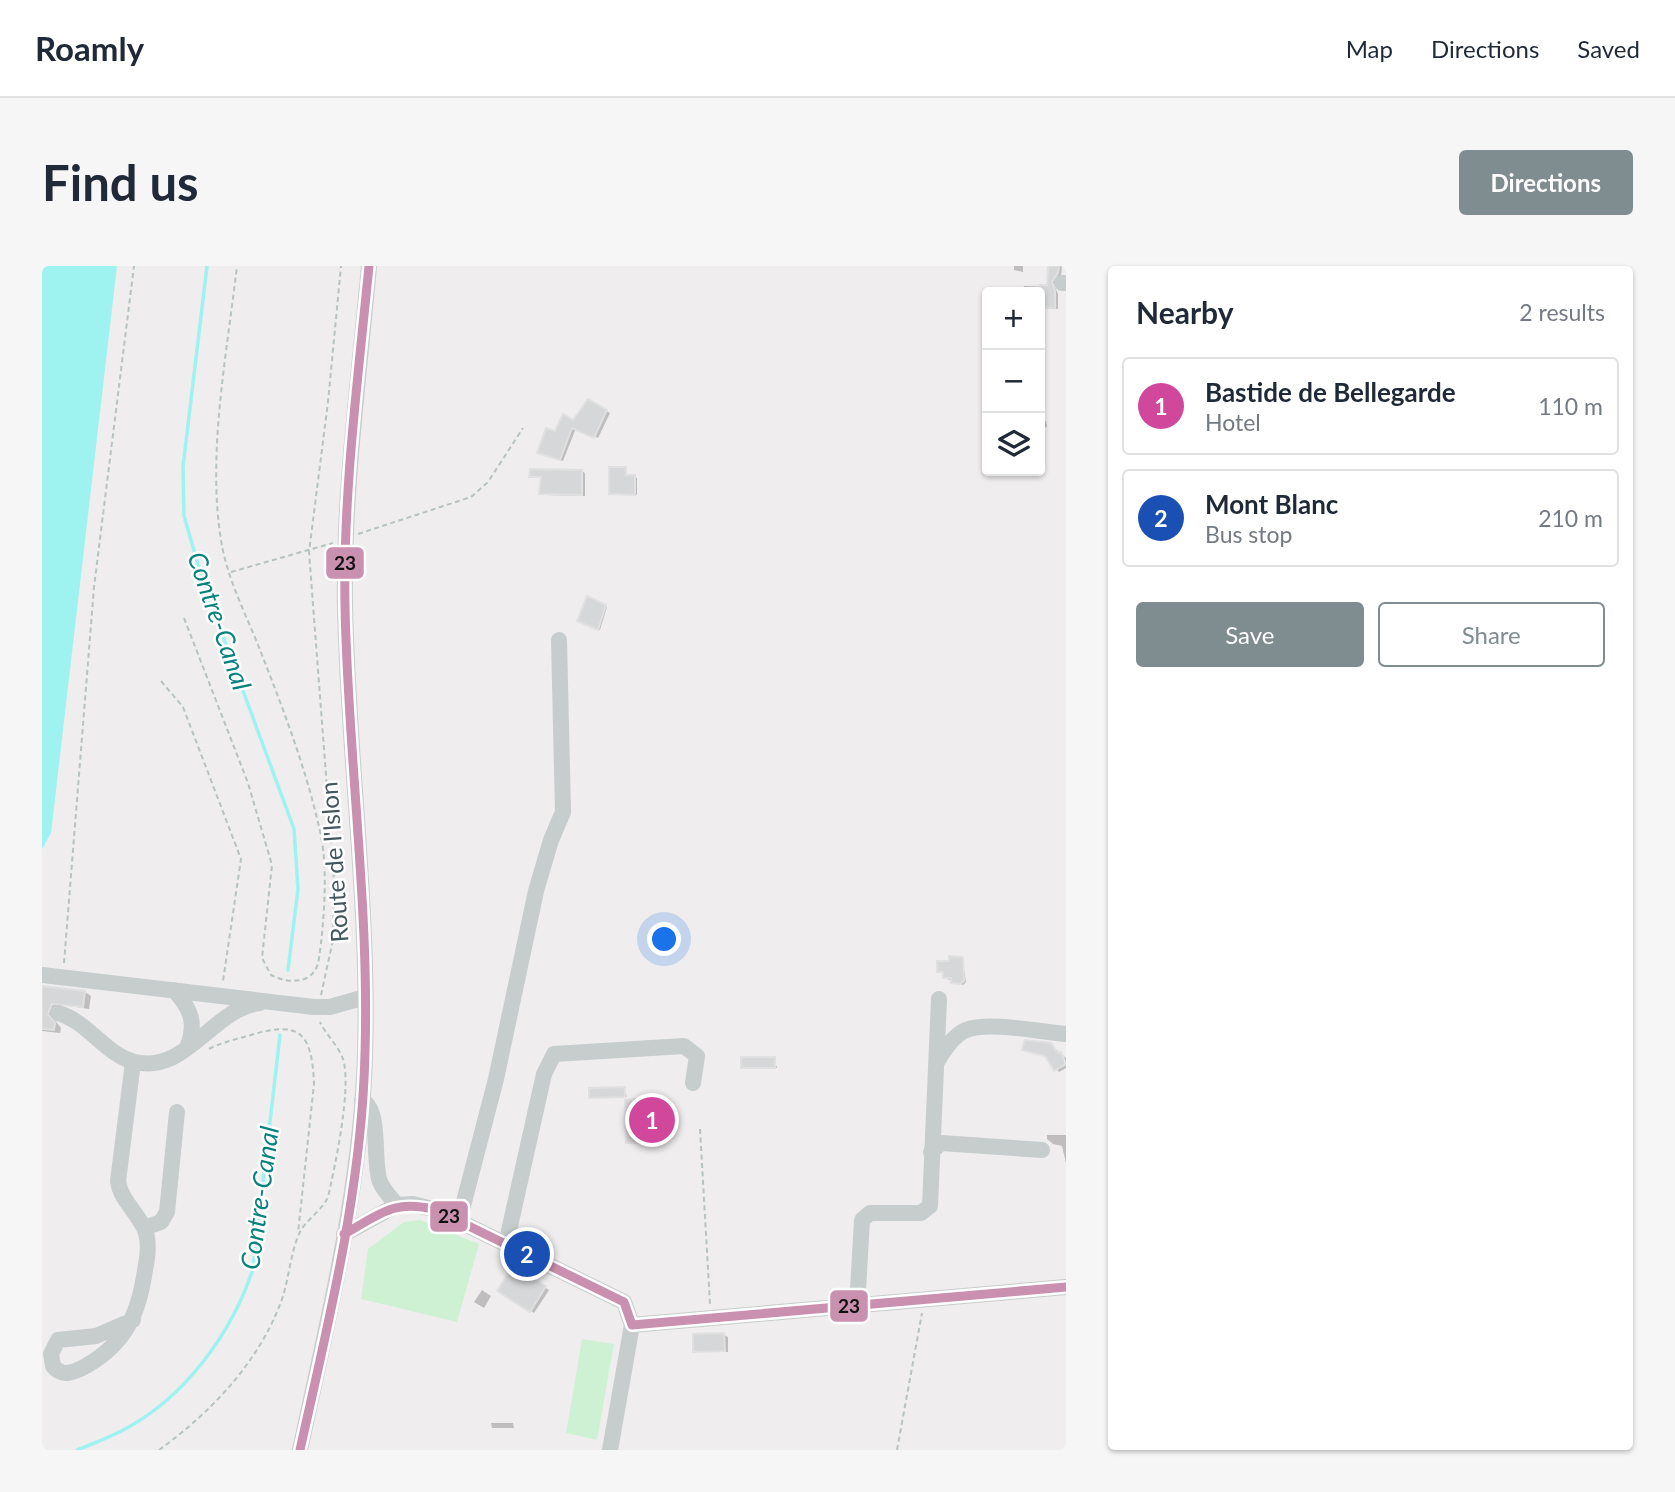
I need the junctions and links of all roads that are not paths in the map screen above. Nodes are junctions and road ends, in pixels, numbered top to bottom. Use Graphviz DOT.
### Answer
graph roads {
  1 [pos="369,266"];
  2 [pos="559,640"];
  3 [pos="42,975"];
  4 [pos="174,990"];
  5 [pos="365,997"];
  6 [pos="939,999"];
  7 [pos="265,1002"];
  8 [pos="323,1007"];
  9 [pos="58,1013"];
  10 [pos="365,1016"];
  11 [pos="1066,1034"];
  12 [pos="187,1048"];
  13 [pos="134,1062"];
  14 [pos="936,1065"];
  15 [pos="693,1083"];
  16 [pos="362,1100"];
  17 [pos="177,1112"];
  18 [pos="1042,1150"];
  19 [pos="931,1152"];
  20 [pos="397,1205"];
  21 [pos="459,1221"];
  22 [pos="145,1228"];
  23 [pos="344,1234"];
  24 [pos="506,1244"];
  25 [pos="1066,1286"];
  26 [pos="857,1307"];
  27 [pos="133,1320"];
  28 [pos="632,1325"];
  29 [pos="300,1450"];
  30 [pos="610,1450"];
  1 -- 5 [label="street, Route de l'Islon"];
  2 -- 21 [label="street"];
  3 -- 4 [label="street"];
  4 -- 7 [label="street"];
  4 -- 12 [label="street"];
  5 -- 8 [label="street"];
  5 -- 10 [label="street, Route de l'Islon"];
  6 -- 14 [label="street"];
  7 -- 8 [label="street"];
  7 -- 12 [label="street"];
  8 -- 10 [label="street"];
  9 -- 13 [label="street"];
  10 -- 16 [label="street, Route de l'Islon"];
  11 -- 14 [label="street"];
  12 -- 13 [label="street"];
  13 -- 22 [label="street"];
  14 -- 19 [label="street"];
  15 -- 24 [label="street"];
  16 -- 20 [label="street"];
  16 -- 23 [label="street, Route de l'Islon"];
  17 -- 22 [label="street"];
  18 -- 19 [label="street"];
  19 -- 26 [label="street"];
  20 -- 21 [label="street"];
  20 -- 23 [label="street"];
  21 -- 24 [label="street"];
  22 -- 27 [label="street"];
  23 -- 29 [label="street, Route de l'Islon"];
  24 -- 28 [label="street"];
  25 -- 26 [label="street"];
  26 -- 28 [label="street"];
  27 -- 27 [label="street"];
  28 -- 30 [label="street"];
}
